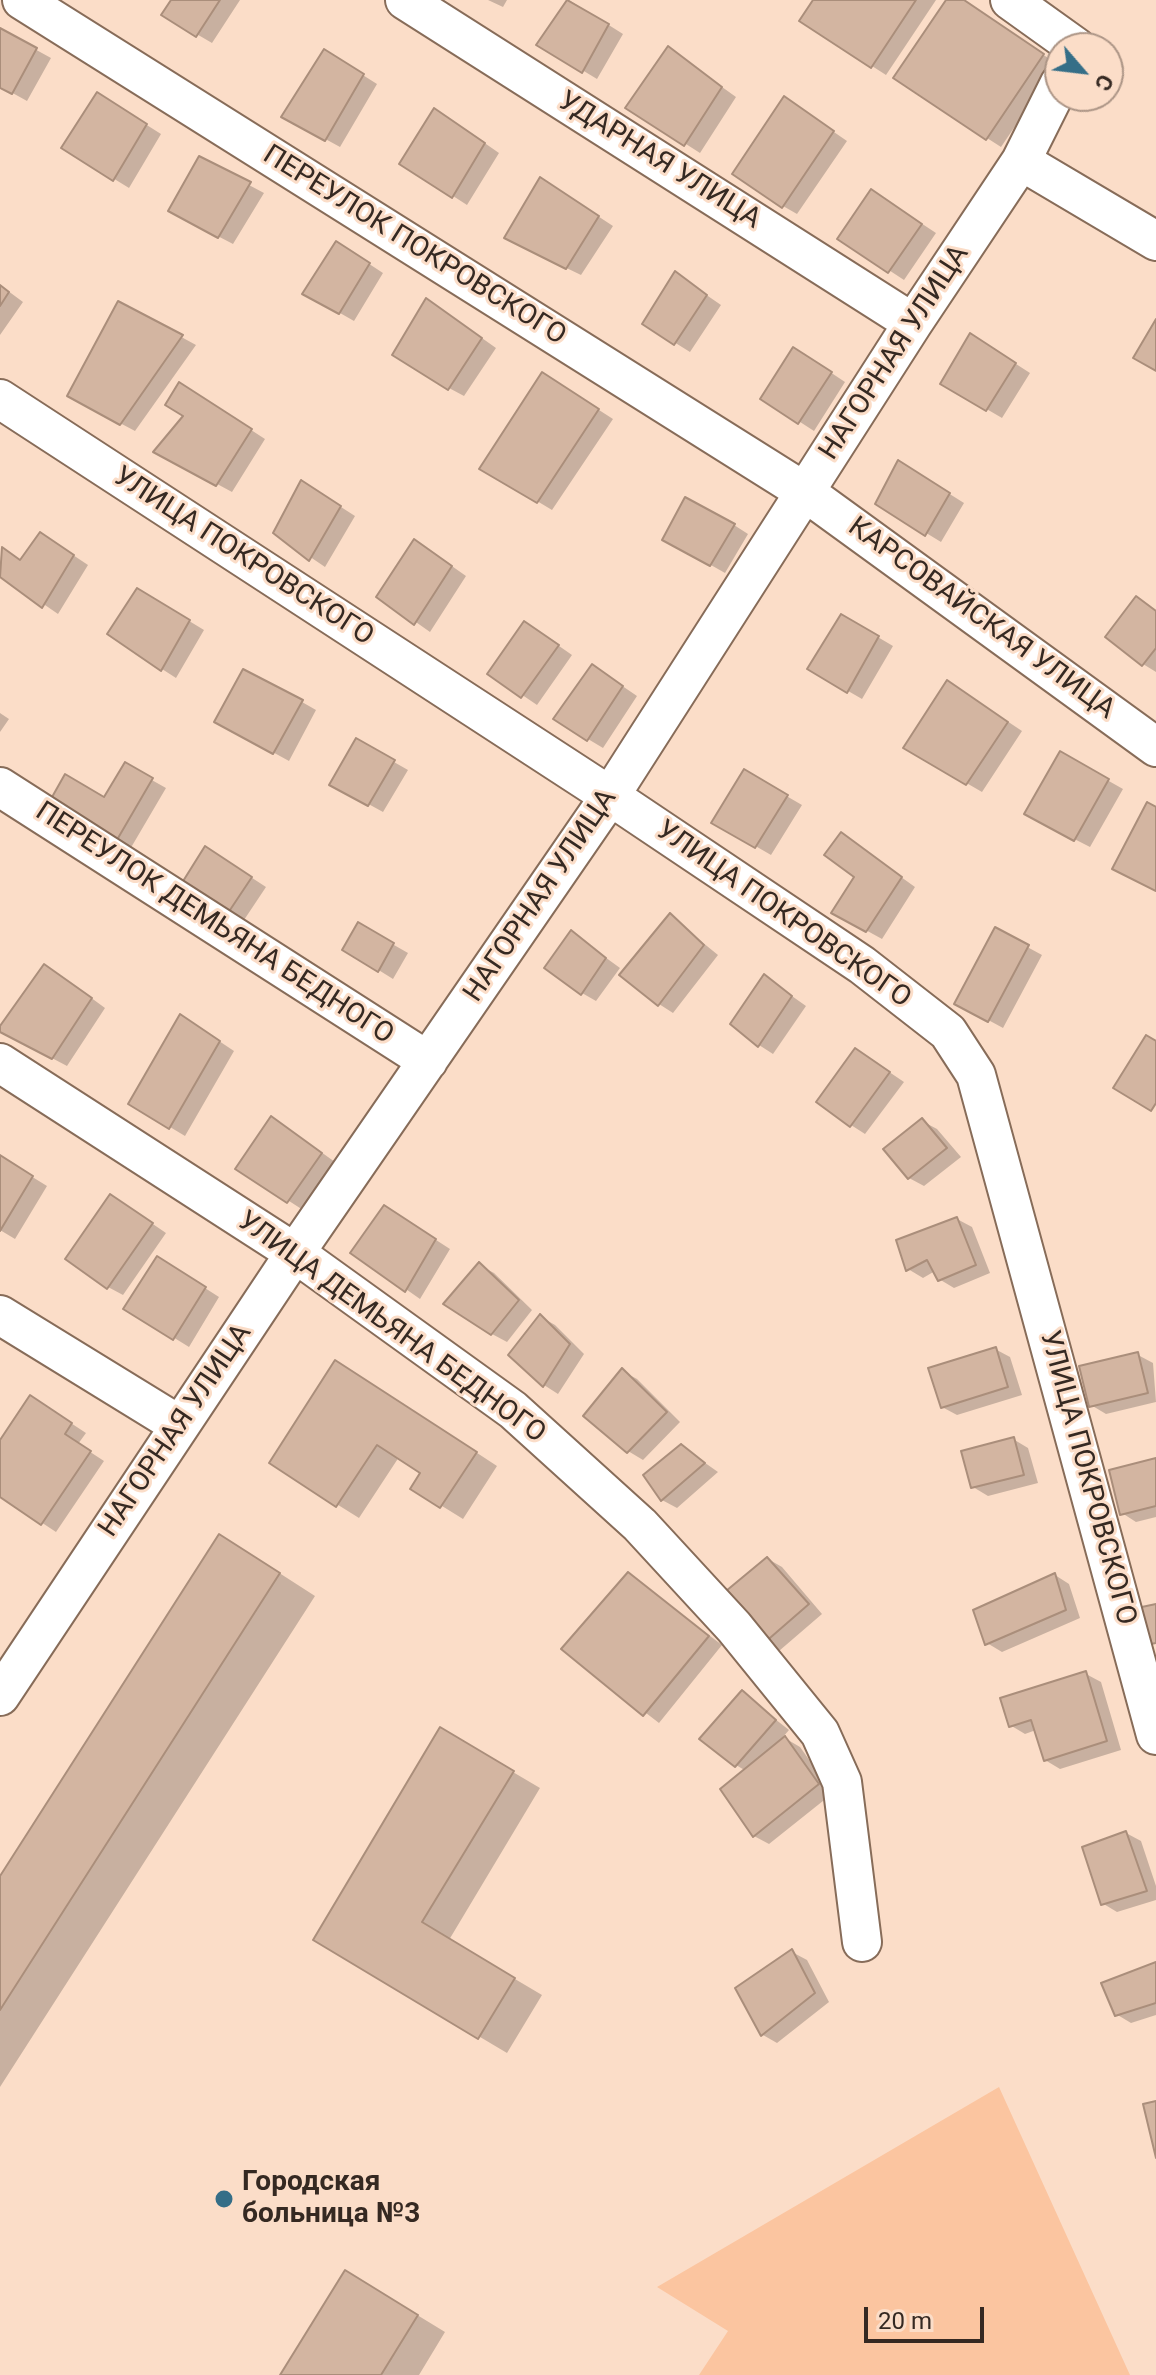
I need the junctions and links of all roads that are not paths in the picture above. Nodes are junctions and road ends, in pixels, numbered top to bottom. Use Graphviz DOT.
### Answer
graph roads {
  1 [pos="22,0"];
  2 [pos="405,0"];
  3 [pos="1010,0"];
  4 [pos="1055,32"];
  5 [pos="1046,112"];
  6 [pos="1021,161"];
  7 [pos="1156,241"];
  8 [pos="913,323"];
  9 [pos="0,399"];
  10 [pos="805,492"];
  11 [pos="1156,747"];
  12 [pos="0,787"];
  13 [pos="610,796"];
  14 [pos="428,1061"];
  15 [pos="0,1063"];
  16 [pos="295,1253"];
  17 [pos="0,1315"];
  18 [pos="179,1425"];
  19 [pos="0,1696"];
  20 [pos="1156,1735"];
  21 [pos="862,1942"];
  1 -- 10 [label="street, ПЕРЕУЛОК ПОКРОВСКОГО"];
  2 -- 8 [label="street, УДАРНАЯ УЛИЦА"];
  3 -- 4 [label="street"];
  5 -- 6 [label="street, НАГОРНАЯ УЛИЦА"];
  6 -- 7 [label="street"];
  6 -- 8 [label="street, НАГОРНАЯ УЛИЦА"];
  8 -- 10 [label="street, НАГОРНАЯ УЛИЦА"];
  9 -- 13 [label="street, УЛИЦА ПОКРОВСКОГО"];
  10 -- 11 [label="street, КАРСОВАЙСКАЯ УЛИЦА"];
  10 -- 13 [label="street, НАГОРНАЯ УЛИЦА"];
  12 -- 14 [label="street, ПЕРЕУЛОК ДЕМЬЯНА БЕДНОГО"];
  13 -- 14 [label="street, НАГОРНАЯ УЛИЦА"];
  13 -- 20 [label="street, УЛИЦА ПОКРОВСКОГО"];
  14 -- 16 [label="street, НАГОРНАЯ УЛИЦА"];
  15 -- 16 [label="street, УЛИЦА ДЕМЬЯНА БЕДНОГО"];
  16 -- 18 [label="street, НАГОРНАЯ УЛИЦА"];
  16 -- 21 [label="street, УЛИЦА ДЕМЬЯНА БЕДНОГО"];
  17 -- 18 [label="street"];
  18 -- 19 [label="street, НАГОРНАЯ УЛИЦА"];
}
